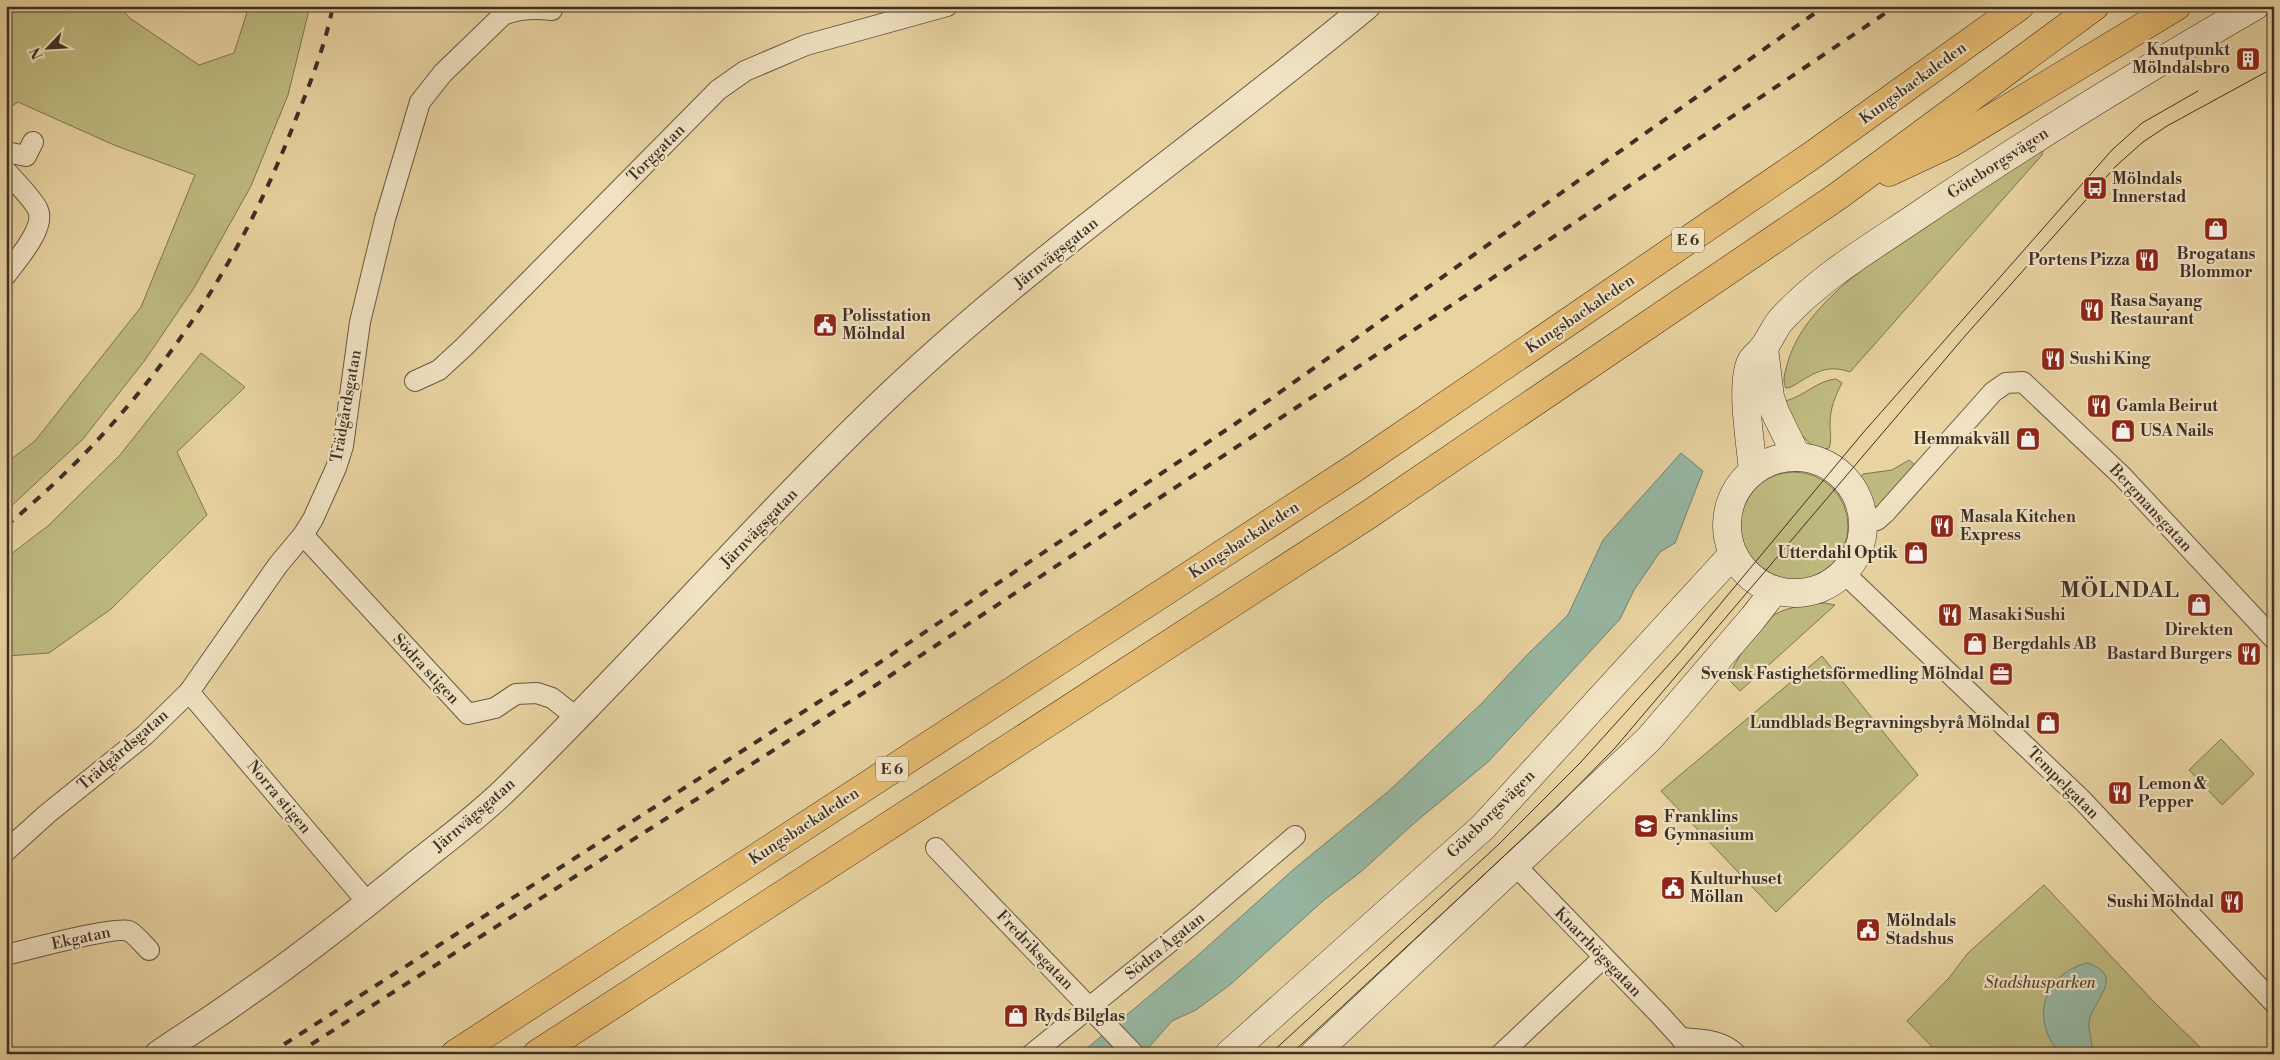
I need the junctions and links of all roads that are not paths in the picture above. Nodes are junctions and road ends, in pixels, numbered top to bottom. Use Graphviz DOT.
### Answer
graph roads {
  1 [pos="947,6"];
  2 [pos="1367,6"];
  3 [pos="2020,6"];
  4 [pos="2095,6"];
  5 [pos="2177,6"];
  6 [pos="2255,6"];
  7 [pos="552,10"];
  8 [pos="32,142"];
  9 [pos="6,152"];
  10 [pos="6,171"];
  11 [pos="1838,196"];
  12 [pos="6,275"];
  13 [pos="1764,348"];
  14 [pos="415,381"];
  15 [pos="1797,457"];
  16 [pos="1753,471"];
  17 [pos="1863,522"];
  18 [pos="303,535"];
  19 [pos="1733,554"];
  20 [pos="1844,573"];
  21 [pos="1774,591"];
  22 [pos="2274,639"];
  23 [pos="189,692"];
  24 [pos="576,717"];
  25 [pos="1295,836"];
  26 [pos="936,848"];
  27 [pos="6,851"];
  28 [pos="1516,866"];
  29 [pos="368,903"];
  30 [pos="149,950"];
  31 [pos="6,955"];
  32 [pos="1603,958"];
  33 [pos="2274,1003"];
  34 [pos="1095,1013"];
  35 [pos="1686,1046"];
  36 [pos="158,1054"];
  37 [pos="455,1054"];
  38 [pos="537,1054"];
  39 [pos="1032,1054"];
  40 [pos="1134,1054"];
  41 [pos="1229,1054"];
  42 [pos="1314,1054"];
  43 [pos="1500,1054"];
  44 [pos="1736,1054"];
  1 -- 14 [label="street, Torggatan"];
  2 -- 24 [label="street, Järnvägsgatan"];
  3 -- 37 [label="highway, Kungsbackaleden / E 6"];
  4 -- 11 [label="highway"];
  5 -- 11 [label="highway"];
  6 -- 13 [label="main road, Göteborgsvägen"];
  7 -- 18 [label="street, Trädgårdsgatan"];
  8 -- 9 [label="street"];
  10 -- 12 [label="street"];
  11 -- 38 [label="highway"];
  13 -- 15 [label="main road"];
  13 -- 16 [label="main road, Göteborgsvägen"];
  15 -- 16 [label="main road"];
  15 -- 17 [label="main road"];
  16 -- 19 [label="main road"];
  17 -- 20 [label="main road"];
  17 -- 22 [label="street, Bergmansgatan"];
  18 -- 23 [label="street, Trädgårdsgatan"];
  18 -- 24 [label="street, Södra stigen"];
  19 -- 21 [label="main road"];
  19 -- 41 [label="main road, Göteborgsvägen"];
  20 -- 21 [label="main road"];
  20 -- 33 [label="street, Tempelgatan"];
  21 -- 28 [label="main road"];
  23 -- 27 [label="street, Trädgårdsgatan"];
  23 -- 29 [label="street, Norra stigen"];
  24 -- 29 [label="street, Järnvägsgatan"];
  25 -- 34 [label="street, Södra Ågatan"];
  26 -- 34 [label="street, Fredriksgatan"];
  28 -- 32 [label="street, Knarrhögsgatan"];
  28 -- 42 [label="main road"];
  29 -- 36 [label="street, Järnvägsgatan"];
  30 -- 31 [label="street, Ekgatan"];
  32 -- 35 [label="street, Knarrhögsgatan"];
  32 -- 43 [label="street"];
  34 -- 39 [label="street, Södra Ågatan"];
  34 -- 40 [label="street, Fredriksgatan"];
  35 -- 44 [label="street, Knarrhögsgatan"];
}
